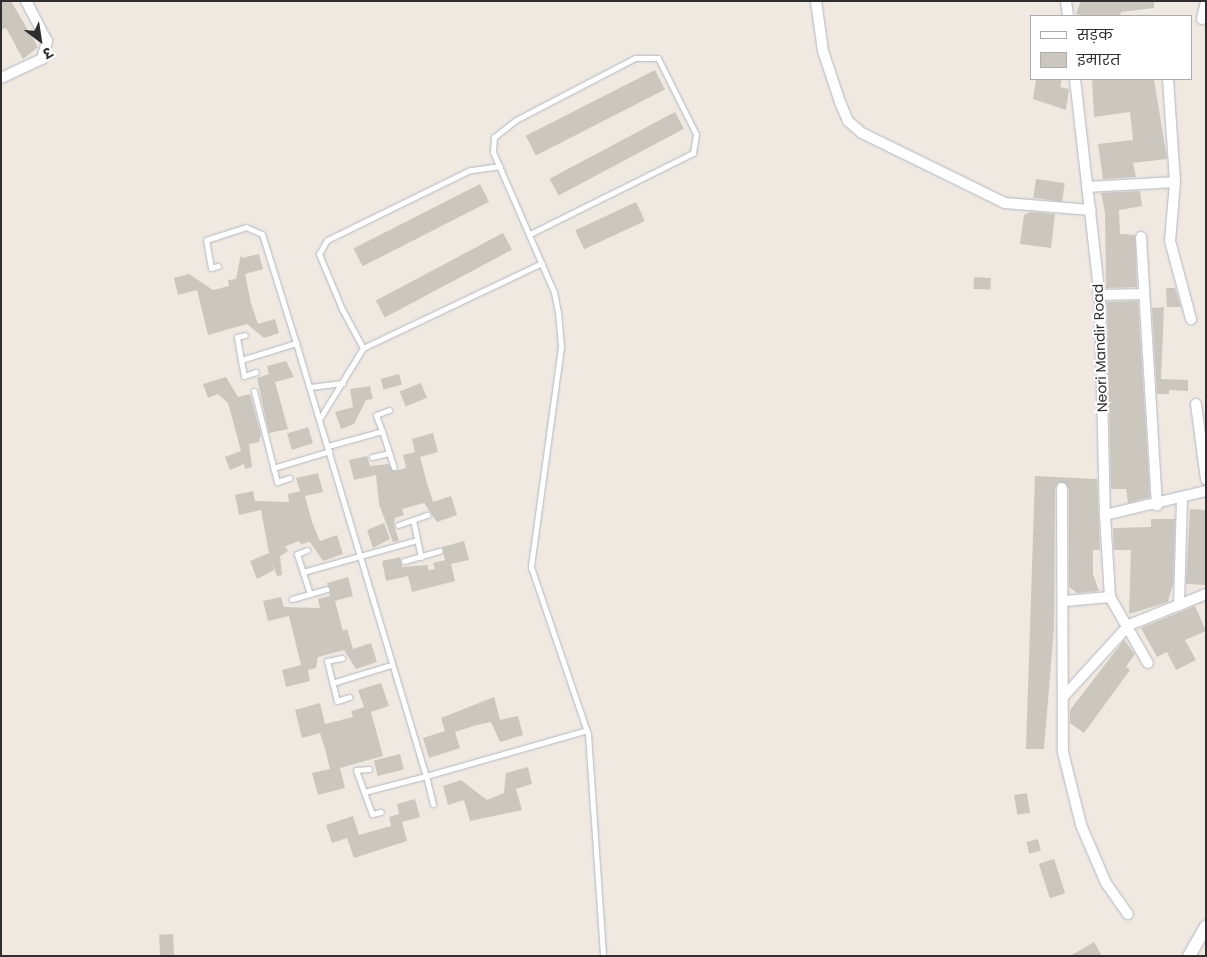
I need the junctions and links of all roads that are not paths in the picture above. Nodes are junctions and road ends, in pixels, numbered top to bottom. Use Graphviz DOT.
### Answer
graph roads {
  1 [pos="26,1"];
  2 [pos="816,1"];
  3 [pos="1066,1"];
  4 [pos="1206,2"];
  5 [pos="1068,15"];
  6 [pos="1202,19"];
  7 [pos="1,78"];
  8 [pos="1075,80"];
  9 [pos="1168,80"];
  10 [pos="500,166"];
  11 [pos="1175,182"];
  12 [pos="1087,187"];
  13 [pos="1091,210"];
  14 [pos="530,234"];
  15 [pos="1141,237"];
  16 [pos="542,263"];
  17 [pos="218,266"];
  18 [pos="1144,294"];
  19 [pos="1100,295"];
  20 [pos="1192,319"];
  21 [pos="245,335"];
  22 [pos="296,342"];
  23 [pos="363,348"];
  24 [pos="241,360"];
  25 [pos="256,372"];
  26 [pos="343,383"];
  27 [pos="310,387"];
  28 [pos="254,391"];
  29 [pos="1196,404"];
  30 [pos="389,410"];
  31 [pos="320,418"];
  32 [pos="382,432"];
  33 [pos="329,448"];
  34 [pos="389,453"];
  35 [pos="372,457"];
  36 [pos="394,467"];
  37 [pos="273,468"];
  38 [pos="289,478"];
  39 [pos="1206,479"];
  40 [pos="1062,488"];
  41 [pos="1206,491"];
  42 [pos="1182,497"];
  43 [pos="1157,506"];
  44 [pos="427,515"];
  45 [pos="1105,515"];
  46 [pos="413,520"];
  47 [pos="398,525"];
  48 [pos="417,540"];
  49 [pos="307,550"];
  50 [pos="440,551"];
  51 [pos="358,555"];
  52 [pos="421,557"];
  53 [pos="404,561"];
  54 [pos="303,572"];
  55 [pos="327,589"];
  56 [pos="310,594"];
  57 [pos="1206,594"];
  58 [pos="1110,597"];
  59 [pos="292,599"];
  60 [pos="1065,601"];
  61 [pos="1179,605"];
  62 [pos="1129,625"];
  63 [pos="342,658"];
  64 [pos="1148,663"];
  65 [pos="391,665"];
  66 [pos="332,683"];
  67 [pos="1065,695"];
  68 [pos="349,697"];
  69 [pos="588,730"];
  70 [pos="369,769"];
  71 [pos="426,776"];
  72 [pos="364,792"];
  73 [pos="433,804"];
  74 [pos="382,812"];
  75 [pos="1128,914"];
  76 [pos="1206,926"];
  77 [pos="603,956"];
  78 [pos="1189,956"];
  1 -- 7 [label="street"];
  2 -- 13 [label="street"];
  3 -- 5 [label="street"];
  4 -- 6 [label="street"];
  8 -- 12 [label="street, Neori Mandir Road"];
  9 -- 11 [label="street"];
  10 -- 14 [label="lane"];
  10 -- 14 [label="lane"];
  10 -- 23 [label="lane"];
  11 -- 12 [label="street"];
  11 -- 20 [label="street"];
  12 -- 13 [label="street, Neori Mandir Road"];
  13 -- 19 [label="street, Neori Mandir Road"];
  14 -- 16 [label="lane"];
  15 -- 18 [label="street"];
  16 -- 23 [label="lane"];
  16 -- 69 [label="lane"];
  17 -- 22 [label="lane"];
  18 -- 19 [label="street"];
  18 -- 43 [label="street"];
  19 -- 45 [label="street, Neori Mandir Road"];
  21 -- 24 [label="lane"];
  22 -- 24 [label="lane"];
  22 -- 27 [label="lane"];
  23 -- 26 [label="lane"];
  24 -- 25 [label="lane"];
  26 -- 27 [label="lane"];
  26 -- 31 [label="lane"];
  27 -- 31 [label="lane"];
  28 -- 37 [label="lane"];
  29 -- 39 [label="street"];
  30 -- 32 [label="lane"];
  31 -- 33 [label="lane"];
  32 -- 33 [label="lane"];
  32 -- 34 [label="lane"];
  33 -- 37 [label="lane"];
  33 -- 51 [label="lane"];
  34 -- 35 [label="lane"];
  34 -- 36 [label="lane"];
  37 -- 38 [label="lane"];
  40 -- 60 [label="street"];
  41 -- 42 [label="street"];
  42 -- 43 [label="street"];
  42 -- 61 [label="street"];
  43 -- 45 [label="street"];
  44 -- 46 [label="lane"];
  45 -- 58 [label="street, Neori Mandir Road"];
  46 -- 47 [label="lane"];
  46 -- 48 [label="lane"];
  48 -- 51 [label="lane"];
  48 -- 52 [label="lane"];
  49 -- 54 [label="lane"];
  50 -- 52 [label="lane"];
  51 -- 54 [label="lane"];
  51 -- 65 [label="lane"];
  52 -- 53 [label="lane"];
  54 -- 56 [label="lane"];
  55 -- 56 [label="lane"];
  56 -- 59 [label="lane"];
  57 -- 61 [label="street"];
  58 -- 60 [label="street"];
  58 -- 62 [label="street"];
  60 -- 67 [label="street"];
  61 -- 62 [label="street"];
  62 -- 64 [label="street"];
  62 -- 67 [label="street"];
  63 -- 66 [label="lane"];
  65 -- 66 [label="lane"];
  65 -- 71 [label="lane"];
  66 -- 68 [label="lane"];
  67 -- 75 [label="street"];
  69 -- 71 [label="lane"];
  69 -- 77 [label="lane"];
  70 -- 72 [label="lane"];
  71 -- 72 [label="lane"];
  71 -- 73 [label="lane"];
  72 -- 74 [label="lane"];
  76 -- 78 [label="street"];
}
